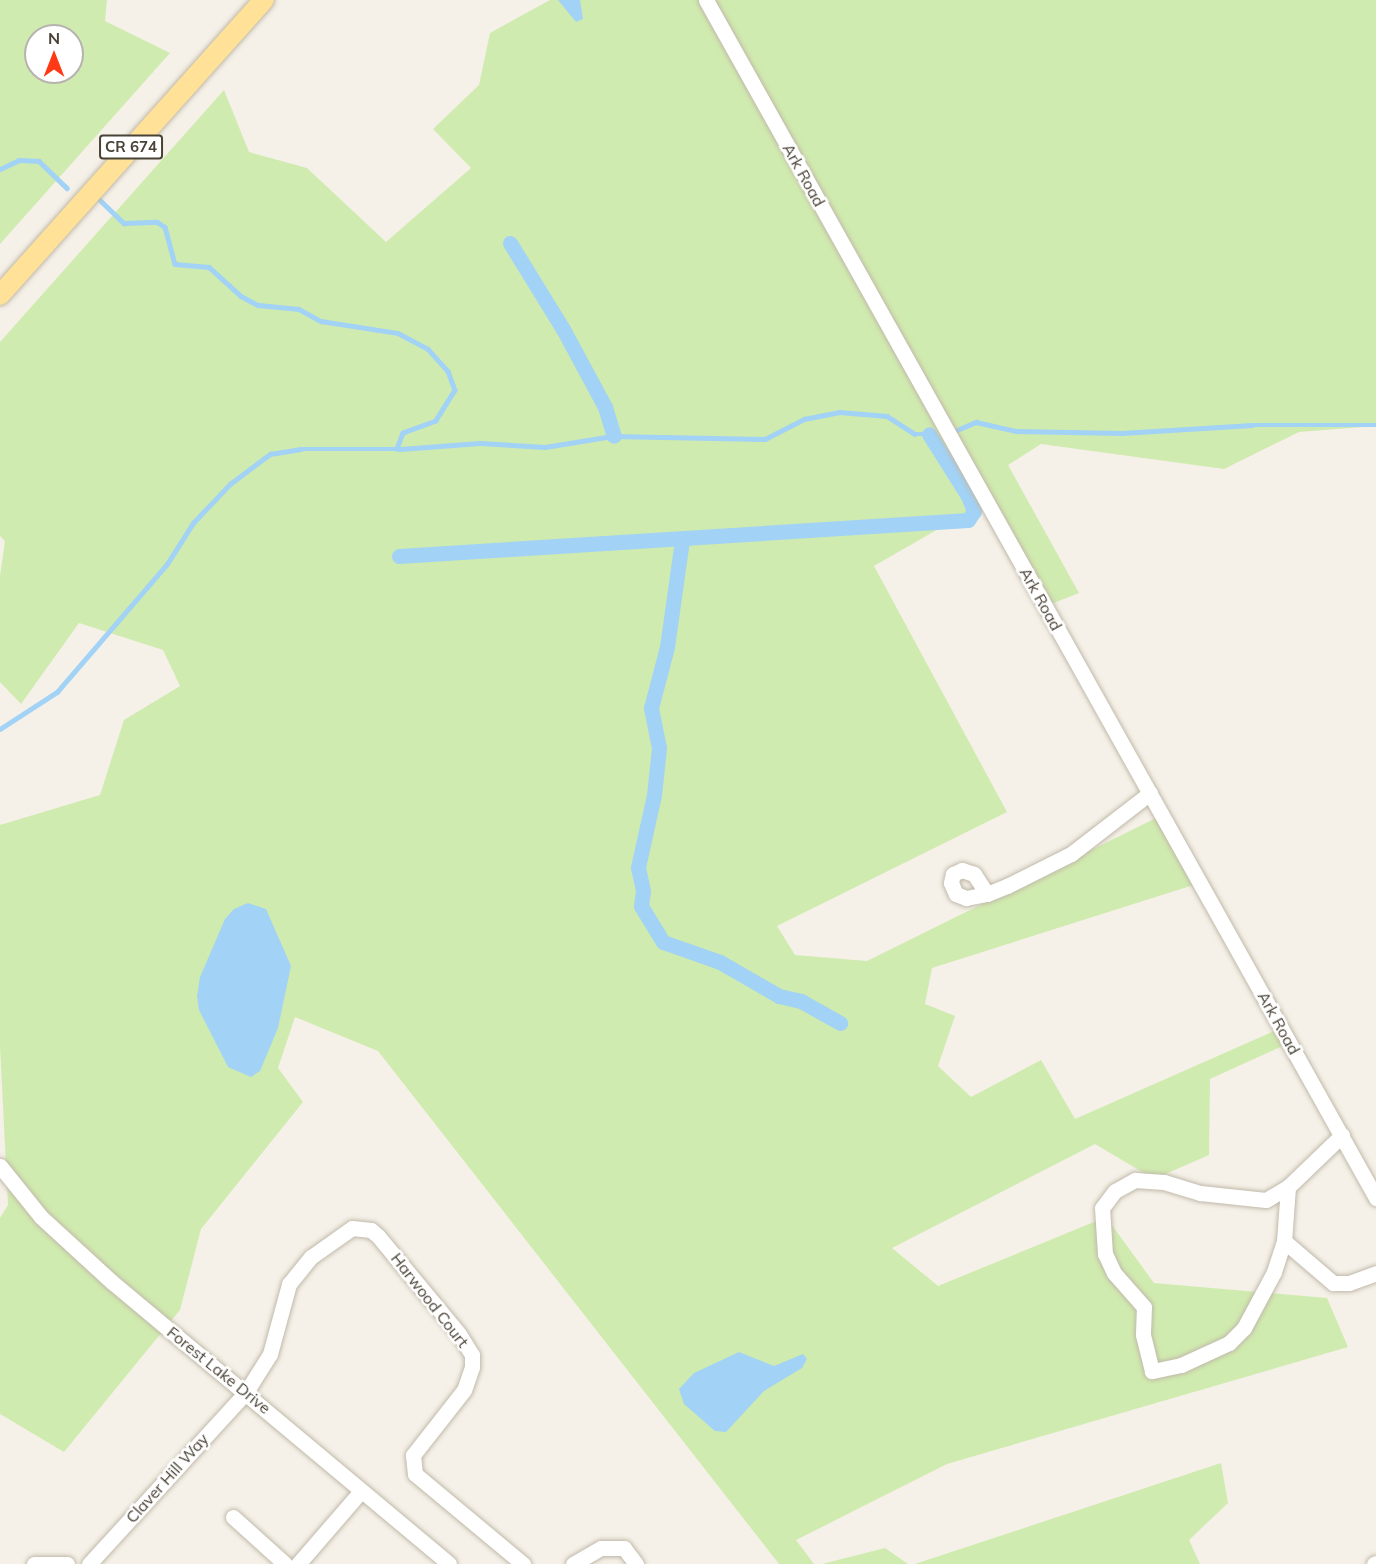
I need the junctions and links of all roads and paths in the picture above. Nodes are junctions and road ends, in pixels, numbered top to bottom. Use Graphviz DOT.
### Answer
graph roads {
  1 [pos="264,0"];
  2 [pos="706,0"];
  3 [pos="0,296"];
  4 [pos="1150,793"];
  5 [pos="987,894"];
  6 [pos="1342,1135"];
  7 [pos="0,1166"];
  8 [pos="1288,1187"];
  9 [pos="1376,1198"];
  10 [pos="1284,1241"];
  11 [pos="1376,1274"];
  12 [pos="246,1392"];
  13 [pos="361,1491"];
  14 [pos="234,1516"];
  15 [pos="34,1564"];
  16 [pos="67,1564"];
  17 [pos="88,1564"];
  18 [pos="285,1564"];
  19 [pos="298,1564"];
  20 [pos="449,1564"];
  21 [pos="523,1564"];
  22 [pos="573,1564"];
  23 [pos="636,1564"];
  1 -- 3 [label="main road, CR 674"];
  2 -- 4 [label="street, Ark Road"];
  4 -- 5 [label="street"];
  4 -- 6 [label="street, Ark Road"];
  6 -- 8 [label="street"];
  6 -- 9 [label="street, Ark Road"];
  7 -- 12 [label="street, Forest Lake Drive"];
  8 -- 10 [label="street"];
  8 -- 10 [label="street"];
  10 -- 11 [label="street"];
  12 -- 13 [label="street, Forest Lake Drive"];
  12 -- 17 [label="street, Claver Hill Way"];
  12 -- 21 [label="street, Harwood Court"];
  13 -- 19 [label="street"];
  13 -- 20 [label="street, Forest Lake Drive"];
  14 -- 18 [label="street"];
  15 -- 16 [label="street"];
  22 -- 23 [label="street"];
}
